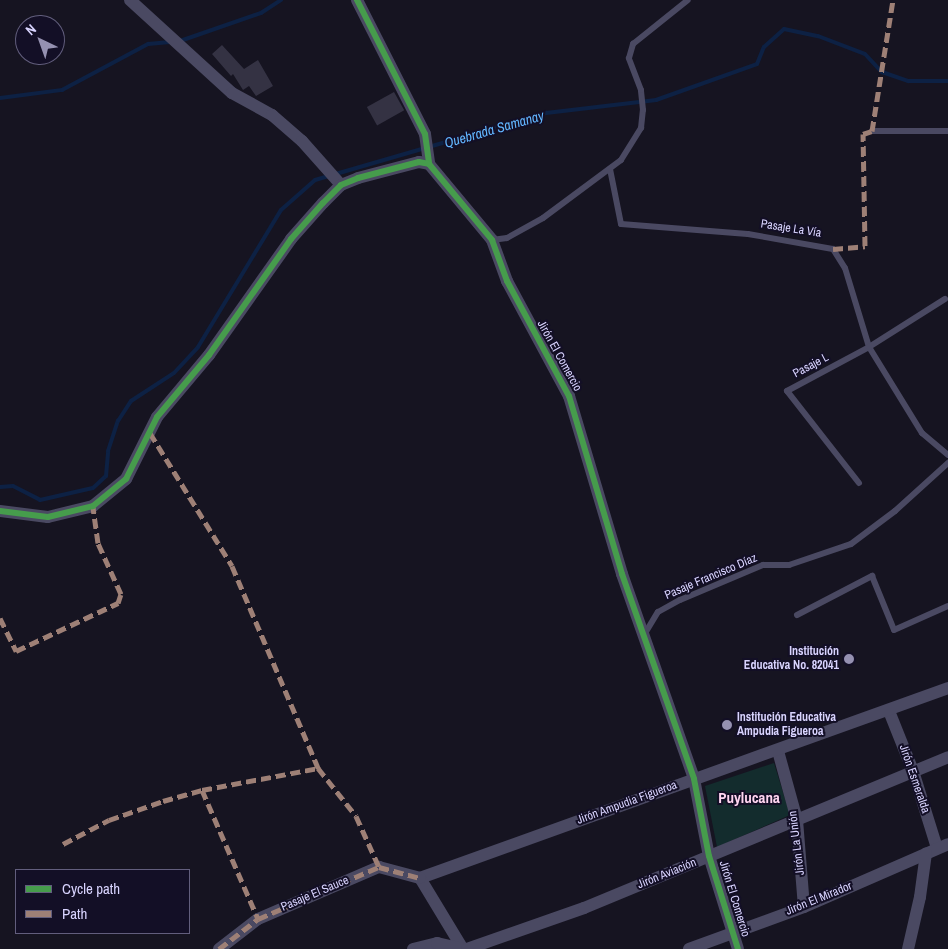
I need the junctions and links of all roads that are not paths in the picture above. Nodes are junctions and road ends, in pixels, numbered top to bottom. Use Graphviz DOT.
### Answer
graph roads {
  1 [pos="130,0"];
  2 [pos="357,0"];
  3 [pos="688,0"];
  4 [pos="872,131"];
  5 [pos="948,131"];
  6 [pos="428,160"];
  7 [pos="610,169"];
  8 [pos="337,179"];
  9 [pos="492,240"];
  10 [pos="945,299"];
  11 [pos="869,347"];
  12 [pos="948,454"];
  13 [pos="948,463"];
  14 [pos="859,483"];
  15 [pos="0,511"];
  16 [pos="948,606"];
  17 [pos="797,615"];
  18 [pos="643,636"];
  19 [pos="948,688"];
  20 [pos="889,711"];
  21 [pos="778,751"];
  22 [pos="948,757"];
  23 [pos="913,771"];
  24 [pos="694,779"];
  25 [pos="797,820"];
  26 [pos="937,848"];
  27 [pos="709,856"];
  28 [pos="420,878"];
  29 [pos="804,907"];
  30 [pos="730,932"];
  31 [pos="219,949"];
  32 [pos="413,949"];
  33 [pos="464,949"];
  34 [pos="689,949"];
  35 [pos="738,949"];
  36 [pos="908,949"];
  1 -- 8 [label="street"];
  2 -- 6 [label="street, Jirón El Comercio"];
  3 -- 7 [label="lane"];
  4 -- 5 [label="lane"];
  6 -- 8 [label="street"];
  6 -- 9 [label="street, Jirón El Comercio"];
  7 -- 9 [label="lane"];
  7 -- 11 [label="lane, Pasaje La Vía"];
  8 -- 15 [label="street"];
  9 -- 18 [label="street, Jirón El Comercio"];
  10 -- 11 [label="lane, Pasaje L"];
  11 -- 12 [label="lane, Pasaje La Vía"];
  11 -- 14 [label="lane, Pasaje L"];
  13 -- 18 [label="lane, Pasaje Francisco Díaz"];
  16 -- 17 [label="lane"];
  18 -- 24 [label="street, Jirón El Comercio"];
  19 -- 20 [label="street, Jirón Ampudia Figueroa"];
  20 -- 21 [label="street, Jirón Ampudia Figueroa"];
  20 -- 23 [label="street, Jirón Esmeralda"];
  21 -- 24 [label="street, Jirón Ampudia Figueroa"];
  21 -- 25 [label="street, Jirón La Unión"];
  22 -- 23 [label="street, Jirón Aviación"];
  23 -- 25 [label="street, Jirón Aviación"];
  23 -- 26 [label="street, Jirón Esmeralda"];
  24 -- 27 [label="street, Jirón El Comercio"];
  24 -- 28 [label="street, Jirón Ampudia Figueroa"];
  25 -- 27 [label="street, Jirón Aviación"];
  25 -- 29 [label="street, Jirón La Unión"];
  26 -- 29 [label="street, Jirón El Mirador"];
  26 -- 36 [label="street, Jirón Esmeralda"];
  27 -- 30 [label="street, Jirón El Comercio"];
  27 -- 33 [label="street, Jirón Aviación"];
  28 -- 31 [label="street, Pasaje El Sauce"];
  28 -- 33 [label="street"];
  29 -- 30 [label="street, Jirón El Mirador"];
  30 -- 34 [label="street, Jirón El Mirador"];
  30 -- 35 [label="street, Jirón El Comercio"];
  32 -- 33 [label="street"];
}
